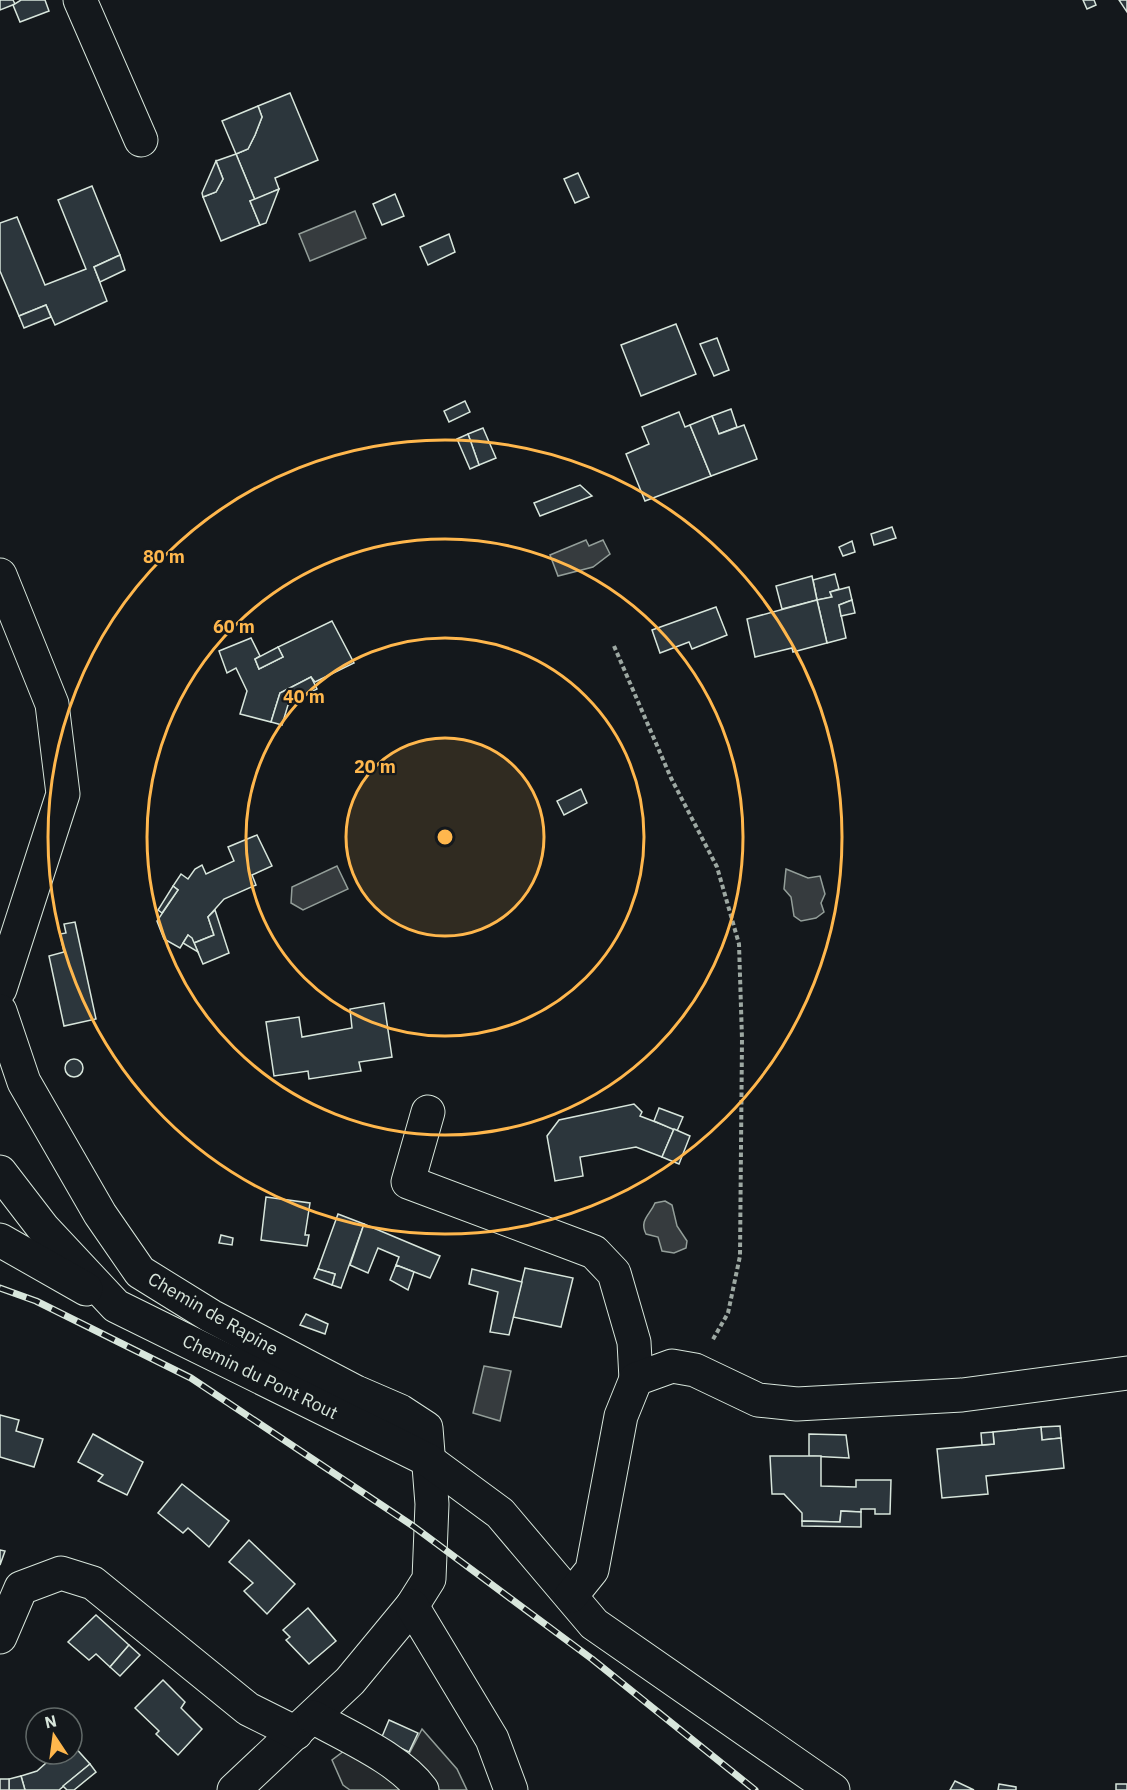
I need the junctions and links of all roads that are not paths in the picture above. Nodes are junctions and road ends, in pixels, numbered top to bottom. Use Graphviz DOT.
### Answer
graph roads {
  1 [pos="80,0"];
  2 [pos="141,140"];
  3 [pos="0,575"];
  4 [pos="0,989"];
  5 [pos="0,1011"];
  6 [pos="428,1112"];
  7 [pos="0,1172"];
  8 [pos="0,1240"];
  9 [pos="116,1306"];
  10 [pos="1127,1373"];
  11 [pos="636,1379"];
  12 [pos="428,1460"];
  13 [pos="571,1596"];
  14 [pos="412,1606"];
  15 [pos="0,1637"];
  16 [pos="305,1725"];
  17 [pos="234,1790"];
  18 [pos="422,1790"];
  19 [pos="511,1790"];
  20 [pos="833,1790"];
  1 -- 2 [label="street"];
  3 -- 4 [label="street"];
  5 -- 12 [label="street, Chemin de Rapine"];
  6 -- 11 [label="street"];
  7 -- 9 [label="street, Chemin du Pont Rout"];
  8 -- 9 [label="street"];
  9 -- 12 [label="street, Chemin du Pont Rout"];
  10 -- 11 [label="street"];
  11 -- 13 [label="street"];
  12 -- 13 [label="street, Chemin du Pont Rout"];
  12 -- 14 [label="street"];
  13 -- 20 [label="street, Chemin du Pont Rout"];
  14 -- 16 [label="street"];
  14 -- 19 [label="street"];
  15 -- 16 [label="street"];
  16 -- 17 [label="street"];
  16 -- 18 [label="street"];
}
